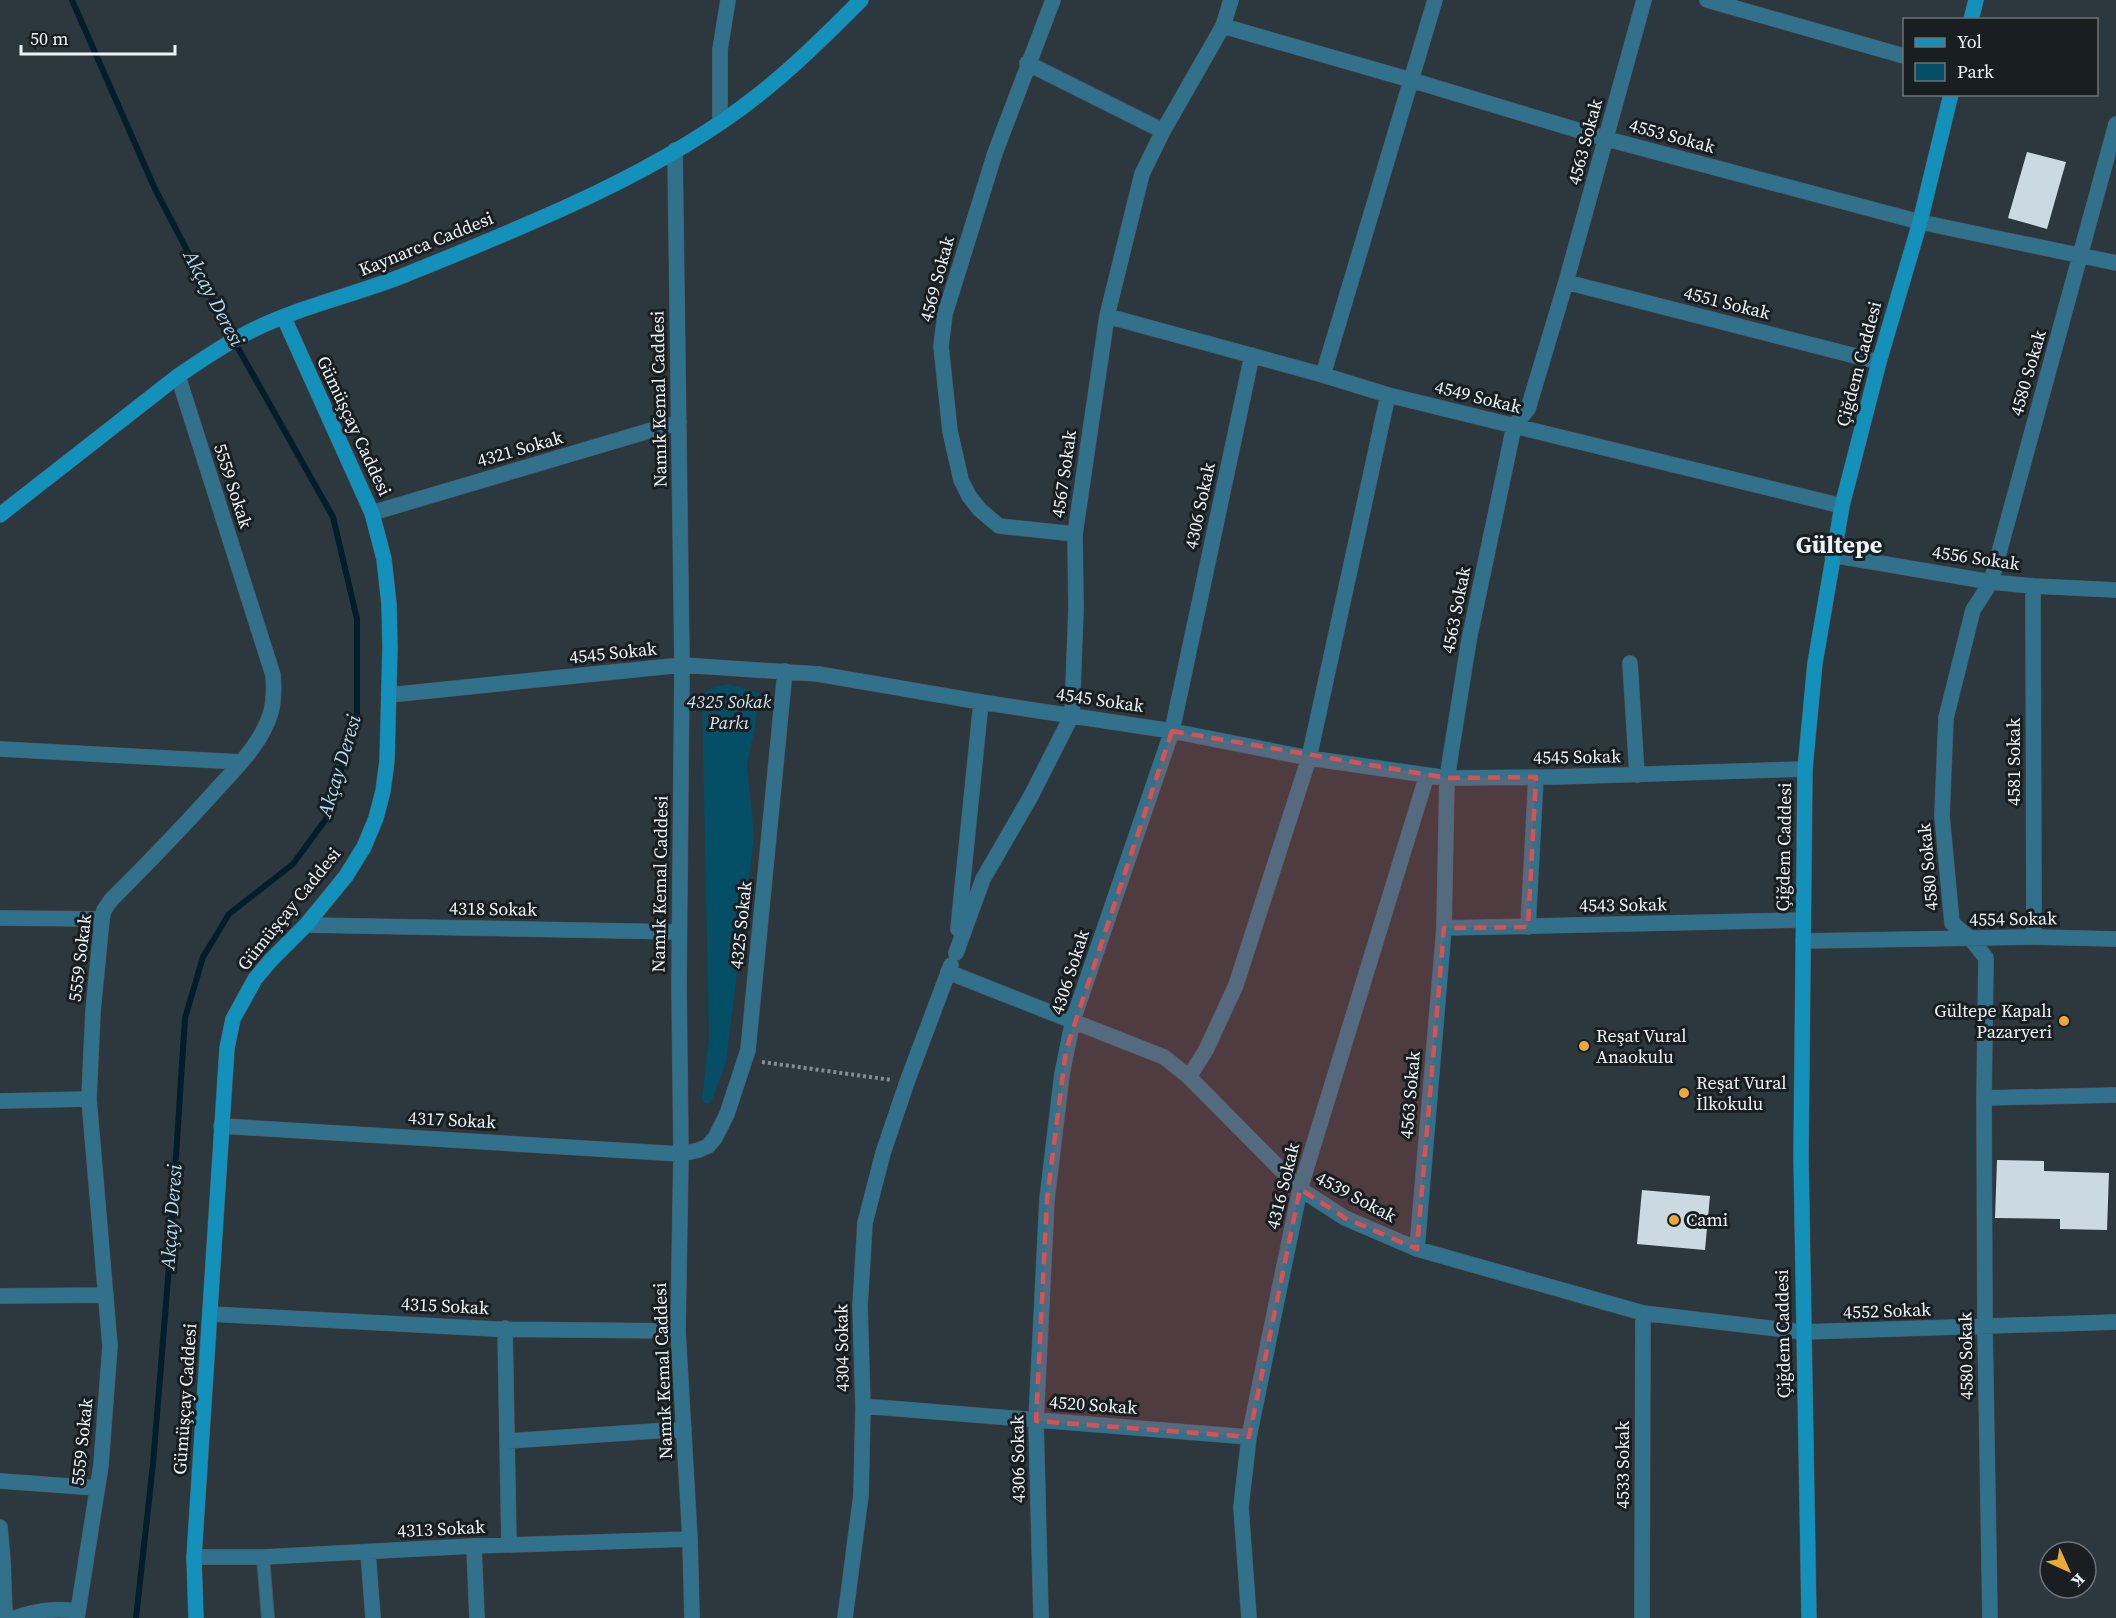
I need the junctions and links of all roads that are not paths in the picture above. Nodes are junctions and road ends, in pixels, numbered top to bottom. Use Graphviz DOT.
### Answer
graph roads {
  1 [pos="728,0"];
  2 [pos="861,0"];
  3 [pos="1053,0"];
  4 [pos="1231,0"];
  5 [pos="1435,0"];
  6 [pos="1644,0"];
  7 [pos="1707,0"];
  8 [pos="1976,0"];
  9 [pos="1972,18"];
  10 [pos="1223,26"];
  11 [pos="1903,55"];
  12 [pos="1027,63"];
  13 [pos="1411,80"];
  14 [pos="1951,96"];
  15 [pos="720,122"];
  16 [pos="2116,124"];
  17 [pos="1163,131"];
  18 [pos="1607,139"];
  19 [pos="675,150"];
  20 [pos="1920,222"];
  21 [pos="2081,255"];
  22 [pos="2116,263"];
  23 [pos="1566,282"];
  24 [pos="1107,316"];
  25 [pos="284,318"];
  26 [pos="1252,355"];
  27 [pos="1879,362"];
  28 [pos="1323,375"];
  29 [pos="178,376"];
  30 [pos="1388,395"];
  31 [pos="679,422"];
  32 [pos="1514,426"];
  33 [pos="1842,506"];
  34 [pos="372,513"];
  35 [pos="0,515"];
  36 [pos="1075,534"];
  37 [pos="1832,555"];
  38 [pos="1990,582"];
  39 [pos="2033,586"];
  40 [pos="2116,590"];
  41 [pos="1630,663"];
  42 [pos="682,665"];
  43 [pos="785,671"];
  44 [pos="389,694"];
  45 [pos="981,702"];
  46 [pos="1072,716"];
  47 [pos="1172,730"];
  48 [pos="0,749"];
  49 [pos="1309,758"];
  50 [pos="241,762"];
  51 [pos="1805,769"];
  52 [pos="1637,775"];
  53 [pos="1426,776"];
  54 [pos="1536,777"];
  55 [pos="1447,778"];
  56 [pos="0,918"];
  57 [pos="102,919"];
  58 [pos="1803,920"];
  59 [pos="306,925"];
  60 [pos="1528,927"];
  61 [pos="1444,928"];
  62 [pos="679,932"];
  63 [pos="2034,937"];
  64 [pos="1971,939"];
  65 [pos="2116,939"];
  66 [pos="1803,941"];
  67 [pos="956,952"];
  68 [pos="948,972"];
  69 [pos="1073,1020"];
  70 [pos="1189,1077"];
  71 [pos="2116,1095"];
  72 [pos="1984,1098"];
  73 [pos="89,1099"];
  74 [pos="0,1101"];
  75 [pos="221,1126"];
  76 [pos="681,1154"];
  77 [pos="1300,1189"];
  78 [pos="1417,1249"];
  79 [pos="106,1295"];
  80 [pos="0,1296"];
  81 [pos="1643,1313"];
  82 [pos="210,1314"];
  83 [pos="2116,1322"];
  84 [pos="1985,1327"];
  85 [pos="506,1328"];
  86 [pos="678,1331"];
  87 [pos="1803,1332"];
  88 [pos="863,1406"];
  89 [pos="1036,1420"];
  90 [pos="684,1429"];
  91 [pos="1249,1437"];
  92 [pos="507,1441"];
  93 [pos="0,1481"];
  94 [pos="97,1488"];
  95 [pos="0,1527"];
  96 [pos="690,1539"];
  97 [pos="509,1545"];
  98 [pos="474,1546"];
  99 [pos="368,1552"];
  100 [pos="194,1557"];
  101 [pos="263,1557"];
  102 [pos="78,1615"];
  103 [pos="5,1618"];
  104 [pos="15,1618"];
  105 [pos="196,1618"];
  106 [pos="268,1618"];
  107 [pos="373,1618"];
  108 [pos="477,1618"];
  109 [pos="692,1618"];
  110 [pos="845,1618"];
  111 [pos="1041,1618"];
  112 [pos="1249,1618"];
  113 [pos="1642,1618"];
  114 [pos="1809,1618"];
  115 [pos="1990,1618"];
  1 -- 15 [label="street"];
  2 -- 15 [label="street, Kaynarca Caddesi"];
  3 -- 12 [label="street, 4569 Sokak"];
  4 -- 10 [label="street, 4567 Sokak"];
  5 -- 13 [label="street"];
  6 -- 18 [label="street, 4563 Sokak"];
  7 -- 11 [label="street"];
  8 -- 9 [label="street"];
  10 -- 13 [label="street, 4553 Sokak"];
  10 -- 17 [label="street, 4567 Sokak"];
  12 -- 17 [label="street"];
  12 -- 36 [label="street, 4569 Sokak"];
  13 -- 18 [label="street, 4553 Sokak"];
  13 -- 28 [label="street"];
  14 -- 20 [label="street, Çiğdem Caddesi"];
  15 -- 19 [label="street, Kaynarca Caddesi"];
  16 -- 21 [label="street, 4580 Sokak"];
  17 -- 24 [label="street, 4567 Sokak"];
  18 -- 20 [label="street, 4553 Sokak"];
  18 -- 23 [label="street, 4563 Sokak"];
  19 -- 25 [label="street, Kaynarca Caddesi"];
  19 -- 31 [label="street, Namık Kemal Caddesi"];
  20 -- 21 [label="street, 4553 Sokak"];
  20 -- 27 [label="street, Çiğdem Caddesi"];
  21 -- 22 [label="street, 4553 Sokak"];
  21 -- 38 [label="street, 4580 Sokak"];
  23 -- 27 [label="street, 4551 Sokak"];
  23 -- 32 [label="street, 4563 Sokak"];
  24 -- 26 [label="street, 4549 Sokak"];
  24 -- 36 [label="street, 4567 Sokak"];
  25 -- 29 [label="street, Kaynarca Caddesi"];
  25 -- 34 [label="street, Gümüşçay Caddesi"];
  26 -- 28 [label="street, 4549 Sokak"];
  26 -- 47 [label="street, 4306 Sokak"];
  27 -- 33 [label="street, Çiğdem Caddesi"];
  28 -- 30 [label="street, 4549 Sokak"];
  29 -- 35 [label="street, Kaynarca Caddesi"];
  29 -- 50 [label="street, 5559 Sokak"];
  30 -- 32 [label="street, 4549 Sokak"];
  30 -- 49 [label="street"];
  31 -- 34 [label="street, 4321 Sokak"];
  31 -- 42 [label="street, Namık Kemal Caddesi"];
  32 -- 33 [label="street, 4549 Sokak"];
  32 -- 55 [label="street, 4563 Sokak"];
  33 -- 37 [label="street, Çiğdem Caddesi"];
  34 -- 44 [label="street, Gümüşçay Caddesi"];
  36 -- 46 [label="street, 4567 Sokak"];
  37 -- 38 [label="street, 4556 Sokak"];
  37 -- 51 [label="street, Çiğdem Caddesi"];
  38 -- 39 [label="street, 4556 Sokak"];
  38 -- 64 [label="street, 4580 Sokak"];
  39 -- 40 [label="street, 4556 Sokak"];
  39 -- 63 [label="street, 4581 Sokak"];
  41 -- 52 [label="street"];
  42 -- 43 [label="street, 4545 Sokak"];
  42 -- 44 [label="street, 4545 Sokak"];
  42 -- 62 [label="street, Namık Kemal Caddesi"];
  43 -- 45 [label="street, 4545 Sokak"];
  43 -- 76 [label="street, 4325 Sokak"];
  44 -- 59 [label="street, Gümüşçay Caddesi"];
  45 -- 46 [label="street, 4545 Sokak"];
  45 -- 67 [label="street"];
  46 -- 47 [label="street, 4545 Sokak"];
  46 -- 67 [label="street, 4567 Sokak"];
  47 -- 49 [label="street, 4545 Sokak"];
  47 -- 69 [label="street, 4306 Sokak"];
  48 -- 50 [label="street"];
  49 -- 53 [label="street, 4545 Sokak"];
  49 -- 70 [label="street"];
  50 -- 57 [label="street, 5559 Sokak"];
  51 -- 52 [label="street, 4545 Sokak"];
  51 -- 58 [label="street, Çiğdem Caddesi"];
  52 -- 54 [label="street, 4545 Sokak"];
  53 -- 55 [label="street, 4545 Sokak"];
  53 -- 77 [label="street, 4316 Sokak"];
  54 -- 55 [label="street, 4545 Sokak"];
  54 -- 60 [label="street"];
  55 -- 61 [label="street, 4563 Sokak"];
  56 -- 57 [label="street"];
  57 -- 73 [label="street, 5559 Sokak"];
  58 -- 60 [label="street, 4543 Sokak"];
  58 -- 66 [label="street, Çiğdem Caddesi"];
  59 -- 62 [label="street, 4318 Sokak"];
  59 -- 75 [label="street, Gümüşçay Caddesi"];
  60 -- 61 [label="street, 4543 Sokak"];
  61 -- 78 [label="street, 4563 Sokak"];
  62 -- 76 [label="street, Namık Kemal Caddesi"];
  63 -- 64 [label="street, 4554 Sokak"];
  63 -- 65 [label="street, 4554 Sokak"];
  64 -- 66 [label="street, 4554 Sokak"];
  64 -- 72 [label="street, 4580 Sokak"];
  66 -- 87 [label="street, Çiğdem Caddesi"];
  67 -- 68 [label="street, 4304 Sokak"];
  68 -- 69 [label="street, 4539 Sokak"];
  68 -- 88 [label="street, 4304 Sokak"];
  69 -- 70 [label="street, 4539 Sokak"];
  69 -- 89 [label="street, 4306 Sokak"];
  70 -- 77 [label="street, 4539 Sokak"];
  71 -- 72 [label="street"];
  72 -- 84 [label="street, 4580 Sokak"];
  73 -- 74 [label="street"];
  73 -- 79 [label="street, 5559 Sokak"];
  75 -- 76 [label="street, 4317 Sokak"];
  75 -- 82 [label="street, Gümüşçay Caddesi"];
  76 -- 86 [label="street, Namık Kemal Caddesi"];
  77 -- 78 [label="street, 4539 Sokak"];
  77 -- 91 [label="street, 4316 Sokak"];
  78 -- 81 [label="street, 4539 Sokak"];
  79 -- 80 [label="street"];
  79 -- 94 [label="street, 5559 Sokak"];
  81 -- 87 [label="street, 4539 Sokak"];
  81 -- 113 [label="street, 4533 Sokak"];
  82 -- 85 [label="street, 4315 Sokak"];
  82 -- 100 [label="street, Gümüşçay Caddesi"];
  83 -- 84 [label="street, 4552 Sokak"];
  84 -- 87 [label="street, 4552 Sokak"];
  84 -- 115 [label="street, 4580 Sokak"];
  85 -- 86 [label="street, 4315 Sokak"];
  85 -- 92 [label="street"];
  86 -- 90 [label="street, Namık Kemal Caddesi"];
  87 -- 114 [label="street, Çiğdem Caddesi"];
  88 -- 89 [label="street, 4520 Sokak"];
  88 -- 110 [label="street, 4304 Sokak"];
  89 -- 91 [label="street, 4520 Sokak"];
  89 -- 111 [label="street, 4306 Sokak"];
  90 -- 92 [label="street"];
  90 -- 96 [label="street, Namık Kemal Caddesi"];
  91 -- 112 [label="street, 4316 Sokak"];
  92 -- 97 [label="street"];
  93 -- 94 [label="street"];
  94 -- 102 [label="street, 5559 Sokak"];
  95 -- 103 [label="street"];
  96 -- 97 [label="street, 4313 Sokak"];
  96 -- 109 [label="street, Namık Kemal Caddesi"];
  97 -- 98 [label="street, 4313 Sokak"];
  98 -- 99 [label="street, 4313 Sokak"];
  98 -- 108 [label="street"];
  99 -- 101 [label="street, 4313 Sokak"];
  99 -- 107 [label="street"];
  100 -- 101 [label="street, 4313 Sokak"];
  100 -- 105 [label="street, Gümüşçay Caddesi"];
  101 -- 106 [label="lane"];
  102 -- 104 [label="street"];
}
